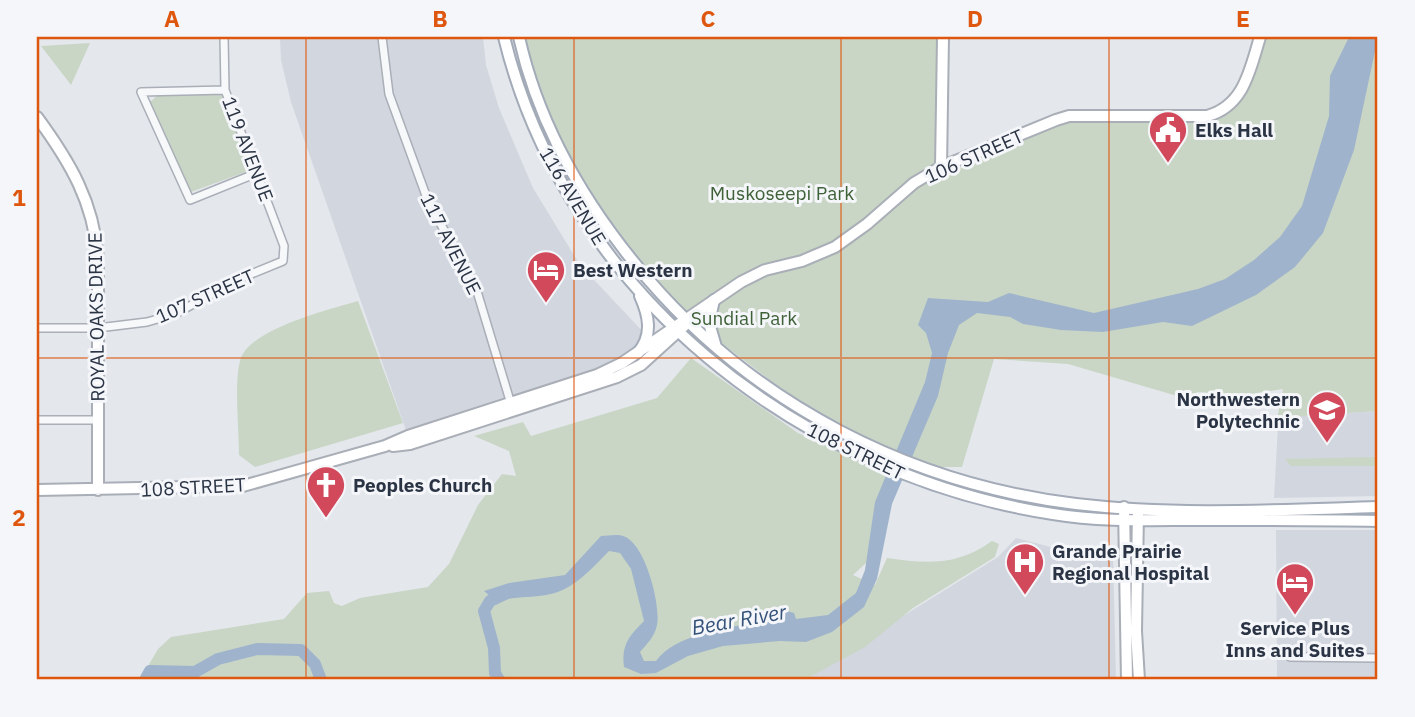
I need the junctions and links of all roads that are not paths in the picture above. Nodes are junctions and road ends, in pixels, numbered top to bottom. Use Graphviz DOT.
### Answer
graph roads {
  1 [pos="224,37"];
  2 [pos="382,37"];
  3 [pos="504,37"];
  4 [pos="519,37"];
  5 [pos="943,37"];
  6 [pos="1261,37"];
  7 [pos="225,90"];
  8 [pos="37,117"];
  9 [pos="941,167"];
  10 [pos="257,173"];
  11 [pos="285,258"];
  12 [pos="636,287"];
  13 [pos="714,300"];
  14 [pos="687,321"];
  15 [pos="37,328"];
  16 [pos="98,328"];
  17 [pos="677,330"];
  18 [pos="717,349"];
  19 [pos="638,353"];
  20 [pos="512,408"];
  21 [pos="37,420"];
  22 [pos="99,420"];
  23 [pos="37,490"];
  24 [pos="98,490"];
  25 [pos="1124,507"];
  26 [pos="1378,507"];
  27 [pos="1138,508"];
  28 [pos="1124,520"];
  29 [pos="1137,520"];
  30 [pos="1378,520"];
  31 [pos="1290,657"];
  32 [pos="1378,658"];
  33 [pos="1127,680"];
  34 [pos="1139,680"];
  1 -- 7 [label="street, 119 AVENUE"];
  2 -- 20 [label="street, 117 AVENUE"];
  3 -- 12 [label="main road, 116 AVENUE"];
  4 -- 14 [label="main road, 116 AVENUE"];
  5 -- 9 [label="main road"];
  6 -- 9 [label="main road, 106 STREET"];
  7 -- 10 [label="street, 119 AVENUE"];
  7 -- 10 [label="street"];
  8 -- 16 [label="main road, ROYAL OAKS DRIVE"];
  9 -- 13 [label="main road, 106 STREET"];
  10 -- 11 [label="street, 119 AVENUE"];
  11 -- 16 [label="street, 107 STREET"];
  12 -- 17 [label="main road, 116 AVENUE"];
  12 -- 19 [label="main road"];
  13 -- 14 [label="main road, 106 STREET"];
  13 -- 18 [label="main road"];
  14 -- 17 [label="main road"];
  14 -- 18 [label="main road, 108 STREET"];
  15 -- 16 [label="street, 107 STREET"];
  16 -- 22 [label="main road, ROYAL OAKS DRIVE"];
  17 -- 19 [label="main road, 108 STREET"];
  17 -- 20 [label="main road, 108 STREET"];
  17 -- 28 [label="main road, 108 STREET"];
  18 -- 25 [label="main road, 108 STREET"];
  19 -- 20 [label="main road, 108 STREET"];
  20 -- 24 [label="main road, 108 STREET"];
  21 -- 22 [label="street"];
  22 -- 24 [label="main road, ROYAL OAKS DRIVE"];
  23 -- 24 [label="main road, 108 STREET"];
  25 -- 27 [label="main road, 108 STREET"];
  25 -- 28 [label="main road"];
  26 -- 27 [label="main road, 108 STREET"];
  27 -- 29 [label="main road"];
  28 -- 29 [label="main road, 108 STREET"];
  28 -- 33 [label="main road"];
  29 -- 30 [label="main road, 108 STREET"];
  29 -- 34 [label="main road"];
  31 -- 32 [label="street"];
}
